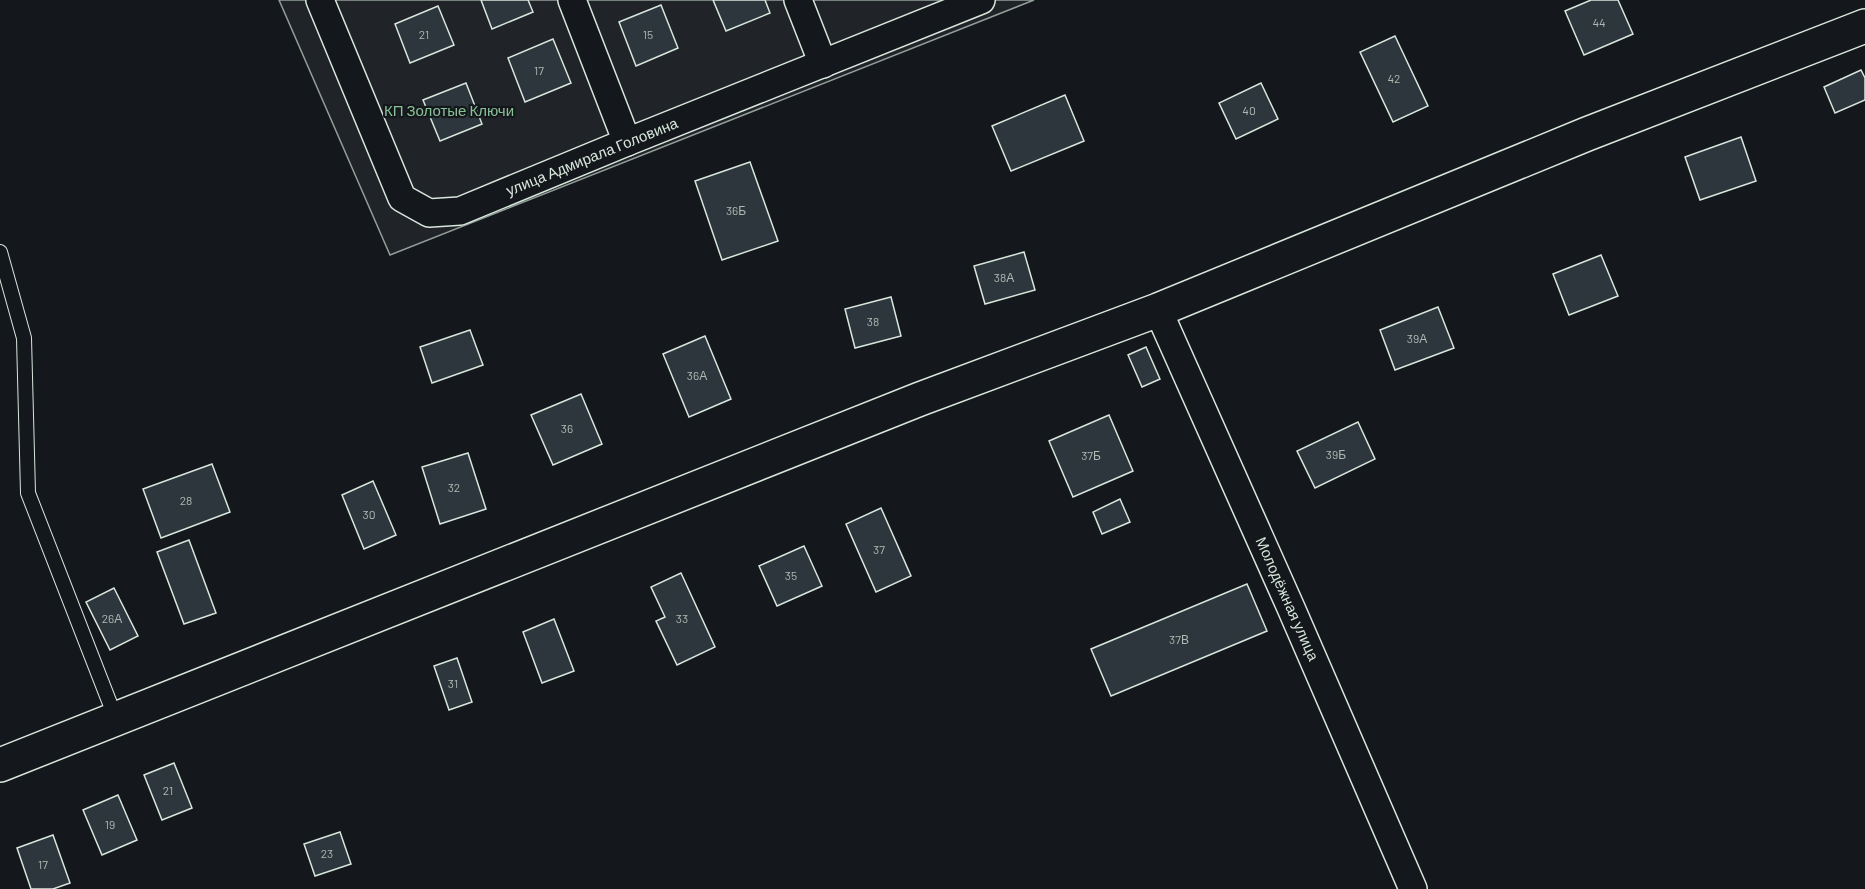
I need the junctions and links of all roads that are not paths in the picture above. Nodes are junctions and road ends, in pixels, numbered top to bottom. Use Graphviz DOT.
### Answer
graph roads {
  1 [pos="320,0"];
  2 [pos="572,0"];
  3 [pos="798,0"];
  4 [pos="981,0"];
  5 [pos="1865,26"];
  6 [pos="823,64"];
  7 [pos="627,142"];
  8 [pos="0,252"];
  9 [pos="1158,310"];
  10 [pos="116,720"];
  11 [pos="0,765"];
  12 [pos="1413,889"];
  1 -- 7 [label="street, улица Адмирала Головина"];
  2 -- 7 [label="street"];
  3 -- 6 [label="street"];
  4 -- 6 [label="street, улица Адмирала Головина"];
  5 -- 9 [label="street"];
  6 -- 7 [label="street, улица Адмирала Головина"];
  8 -- 10 [label="lane"];
  9 -- 10 [label="street"];
  9 -- 12 [label="street, Молодёжная улица"];
  10 -- 11 [label="street"];
}
